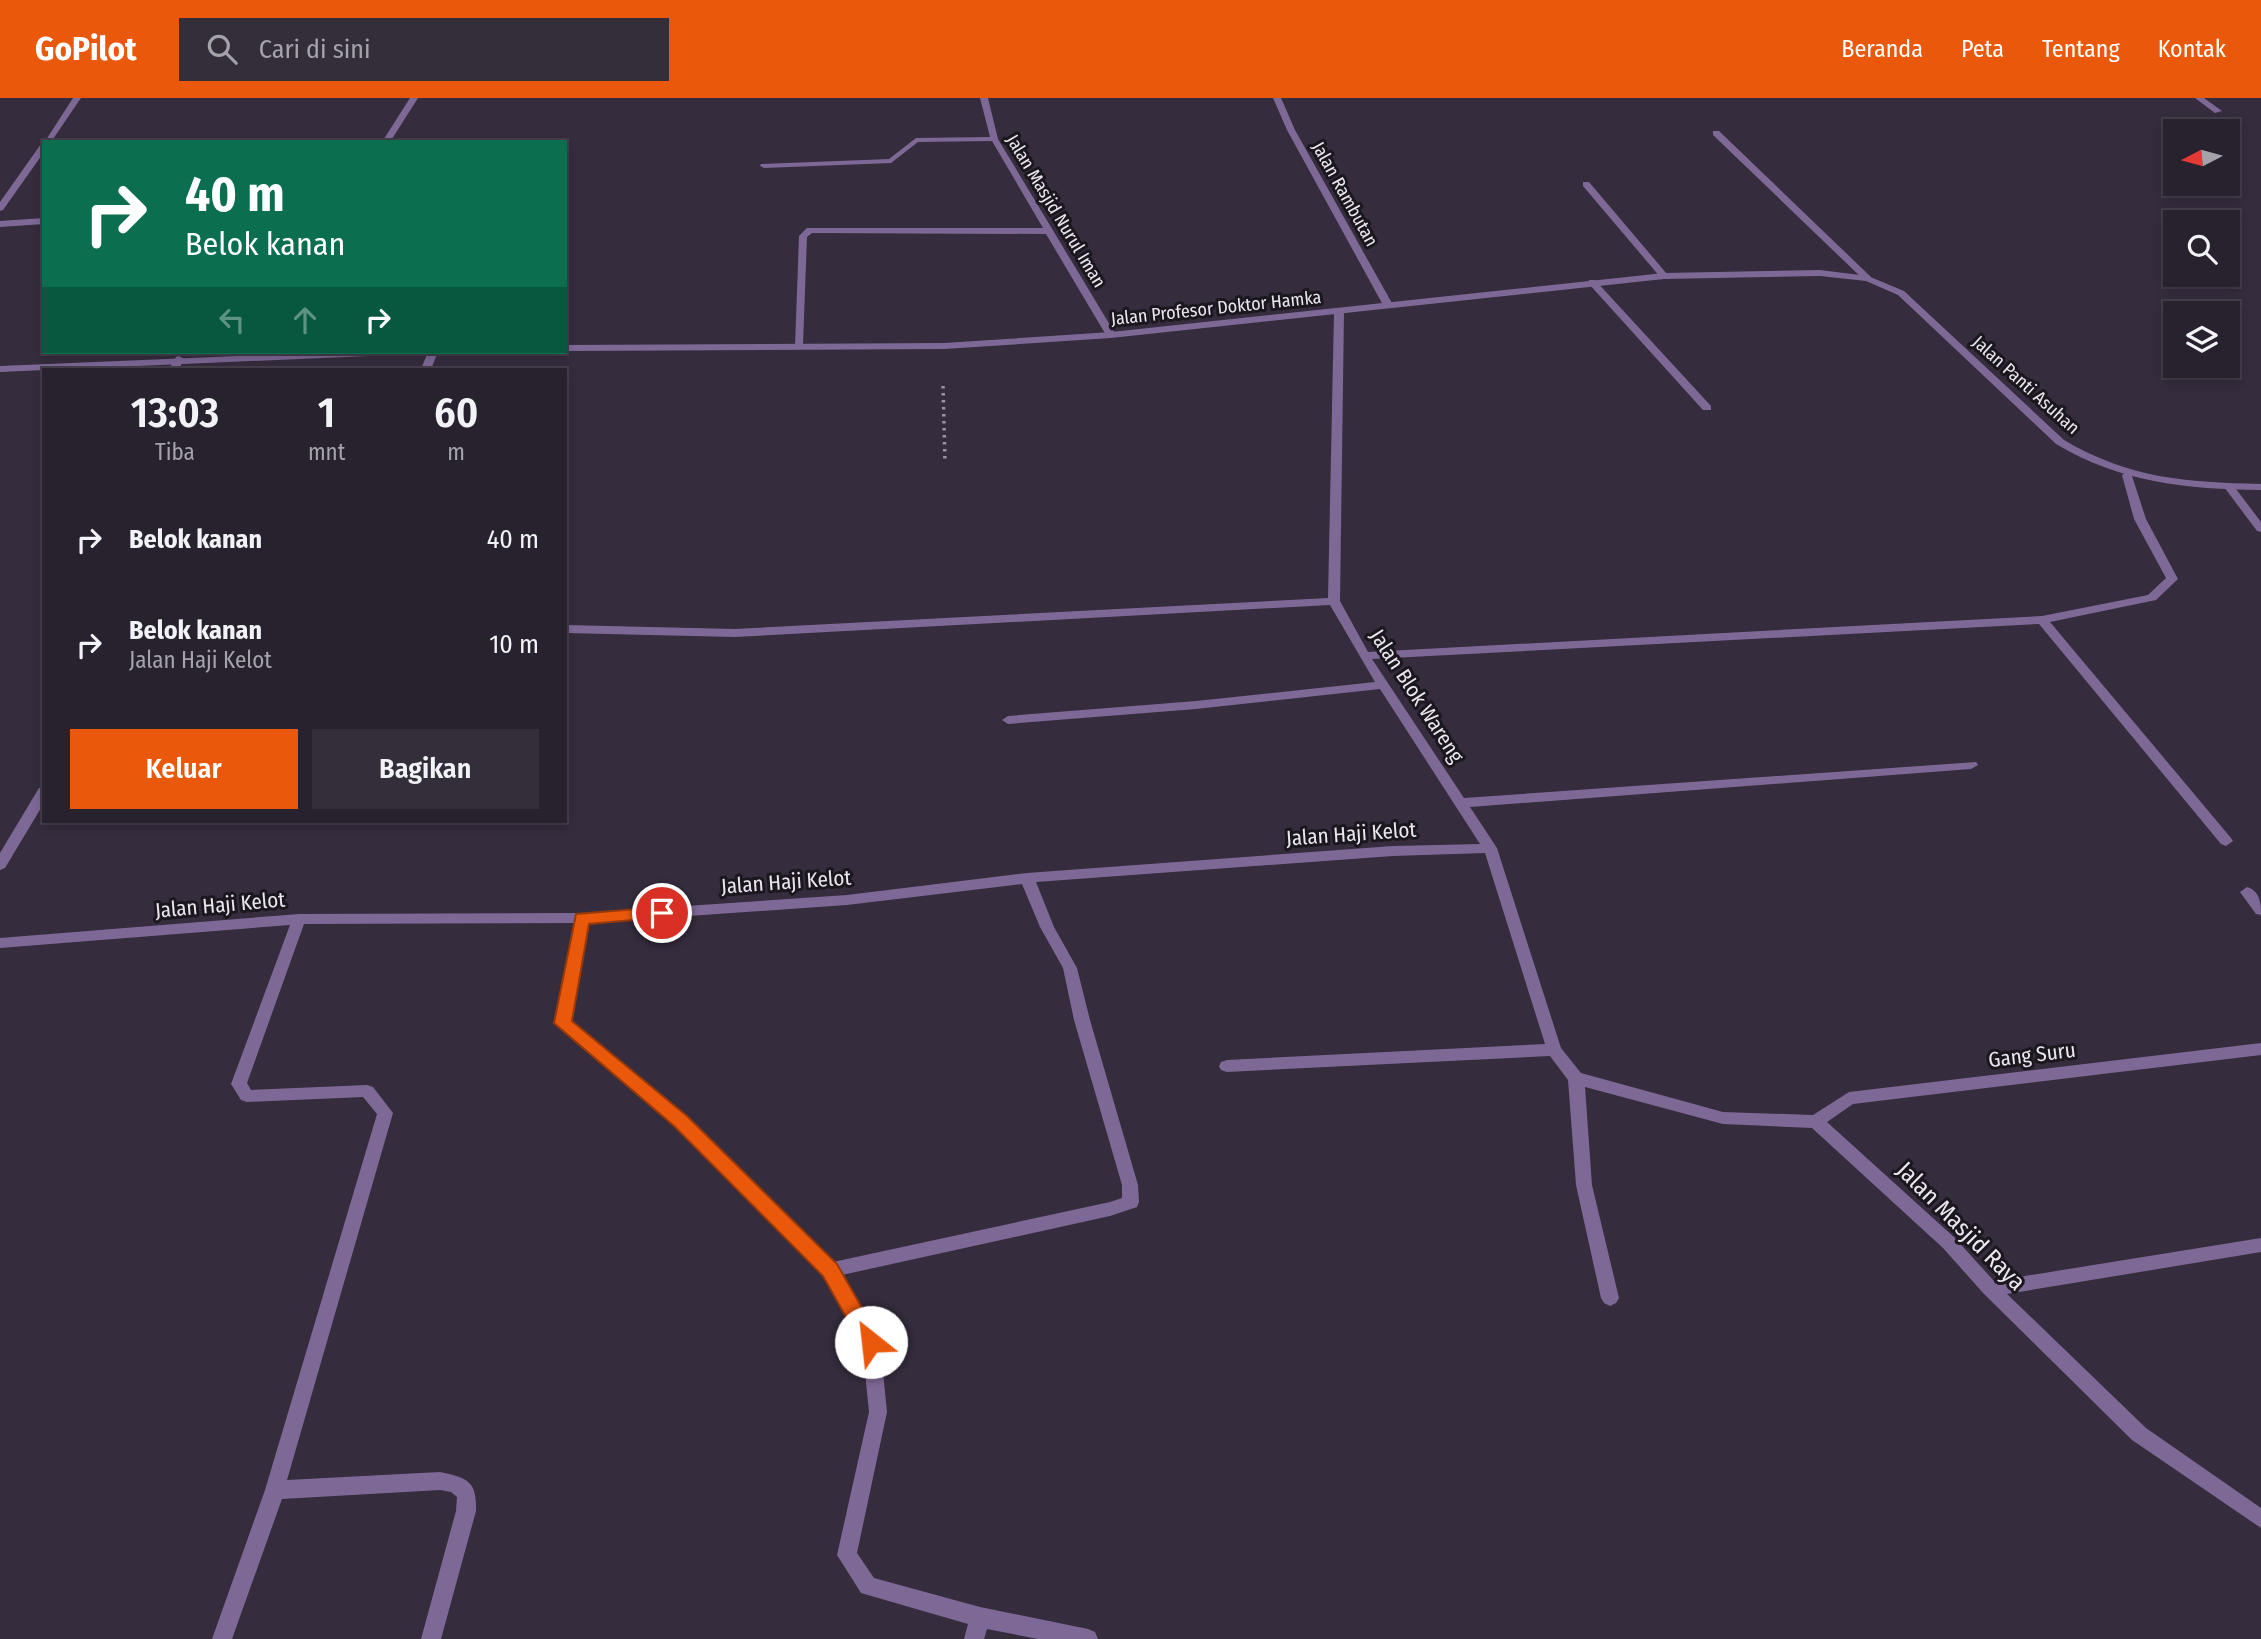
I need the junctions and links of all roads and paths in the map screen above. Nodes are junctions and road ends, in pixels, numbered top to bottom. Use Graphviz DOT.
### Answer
graph roads {
  1 [pos="414,98"];
  2 [pos="984,98"];
  3 [pos="1277,98"];
  4 [pos="2199,98"];
  5 [pos="79,99"];
  6 [pos="2218,111"];
  7 [pos="1716,133"];
  8 [pos="994,139"];
  9 [pos="48,140"];
  10 [pos="387,140"];
  11 [pos="42,148"];
  12 [pos="764,166"];
  13 [pos="1586,184"];
  14 [pos="0,208"];
  15 [pos="42,221"];
  16 [pos="0,224"];
  17 [pos="1050,231"];
  18 [pos="1664,276"];
  19 [pos="1868,279"];
  20 [pos="1592,282"];
  21 [pos="1388,305"];
  22 [pos="1339,312"];
  23 [pos="1111,335"];
  24 [pos="798,345"];
  25 [pos="944,346"];
  26 [pos="567,348"];
  27 [pos="293,354"];
  28 [pos="176,364"];
  29 [pos="0,369"];
  30 [pos="1707,408"];
  31 [pos="945,462"];
  32 [pos="2127,475"];
  33 [pos="2230,487"];
  34 [pos="2261,487"];
  35 [pos="2261,529"];
  36 [pos="1334,601"];
  37 [pos="2042,621"];
  38 [pos="567,629"];
  39 [pos="1363,656"];
  40 [pos="1383,685"];
  41 [pos="1008,720"];
  42 [pos="1972,765"];
  43 [pos="42,794"];
  44 [pos="1461,803"];
  45 [pos="2226,841"];
  46 [pos="1490,848"];
  47 [pos="0,865"];
  48 [pos="1027,878"];
  49 [pos="2247,892"];
  50 [pos="2261,910"];
  51 [pos="582,918"];
  52 [pos="299,919"];
  53 [pos="0,943"];
  54 [pos="2261,1049"];
  55 [pos="1554,1050"];
  56 [pos="1227,1066"];
  57 [pos="1576,1078"];
  58 [pos="1816,1122"];
  59 [pos="2261,1245"];
  60 [pos="830,1270"];
  61 [pos="1990,1289"];
  62 [pos="1610,1297"];
  63 [pos="275,1490"];
  64 [pos="2261,1519"];
  65 [pos="980,1617"];
  66 [pos="222,1639"];
  67 [pos="431,1639"];
  68 [pos="974,1639"];
  69 [pos="1088,1639"];
  1 -- 10 [label="street"];
  2 -- 8 [label="street, Jalan Masjid Nurul Iman"];
  3 -- 21 [label="street, Jalan Rambutan"];
  4 -- 6 [label="street"];
  5 -- 9 [label="street"];
  7 -- 19 [label="street"];
  8 -- 12 [label="street"];
  8 -- 17 [label="street, Jalan Masjid Nurul Iman"];
  11 -- 14 [label="street"];
  13 -- 18 [label="street"];
  15 -- 16 [label="street"];
  17 -- 23 [label="street, Jalan Masjid Nurul Iman"];
  17 -- 24 [label="street"];
  18 -- 19 [label="street, Jalan Profesor Doktor Hamka"];
  18 -- 20 [label="street, Jalan Profesor Doktor Hamka"];
  19 -- 32 [label="street, Jalan Panti Asuhan"];
  20 -- 21 [label="street, Jalan Profesor Doktor Hamka"];
  20 -- 30 [label="street"];
  21 -- 22 [label="street, Jalan Profesor Doktor Hamka"];
  22 -- 23 [label="street, Jalan Profesor Doktor Hamka"];
  22 -- 36 [label="street, Jalan Blok Wareng"];
  23 -- 25 [label="street, Jalan Profesor Doktor Hamka"];
  24 -- 25 [label="street, Jalan Profesor Doktor Hamka"];
  24 -- 26 [label="street, Jalan Profesor Doktor Hamka"];
  25 -- 31 [label="path"];
  27 -- 28 [label="street"];
  28 -- 29 [label="street"];
  32 -- 33 [label="street, Jalan Panti Asuhan"];
  32 -- 37 [label="street"];
  33 -- 34 [label="street, Jalan Panti Asuhan"];
  33 -- 35 [label="street"];
  36 -- 38 [label="street"];
  36 -- 39 [label="street, Jalan Blok Wareng"];
  37 -- 39 [label="street"];
  37 -- 45 [label="street"];
  39 -- 40 [label="street, Jalan Blok Wareng"];
  40 -- 41 [label="street"];
  40 -- 44 [label="street, Jalan Blok Wareng"];
  42 -- 44 [label="street"];
  43 -- 47 [label="street"];
  44 -- 46 [label="street, Jalan Blok Wareng"];
  46 -- 48 [label="street, Jalan Haji Kelot"];
  46 -- 55 [label="street, Jalan Blok Wareng"];
  48 -- 51 [label="street, Jalan Haji Kelot"];
  48 -- 60 [label="street"];
  49 -- 50 [label="street"];
  51 -- 52 [label="street, Jalan Haji Kelot"];
  51 -- 60 [label="street"];
  52 -- 53 [label="street, Jalan Haji Kelot"];
  52 -- 63 [label="street"];
  54 -- 58 [label="street, Gang Suru"];
  55 -- 56 [label="street"];
  55 -- 57 [label="street, Jalan Blok Wareng"];
  57 -- 58 [label="street"];
  57 -- 62 [label="street"];
  58 -- 61 [label="street, Jalan Masjid Raya"];
  59 -- 61 [label="street"];
  60 -- 65 [label="street"];
  61 -- 64 [label="street, Jalan Masjid Raya"];
  63 -- 66 [label="street"];
  63 -- 67 [label="street"];
  65 -- 68 [label="street"];
  65 -- 69 [label="street"];
}
